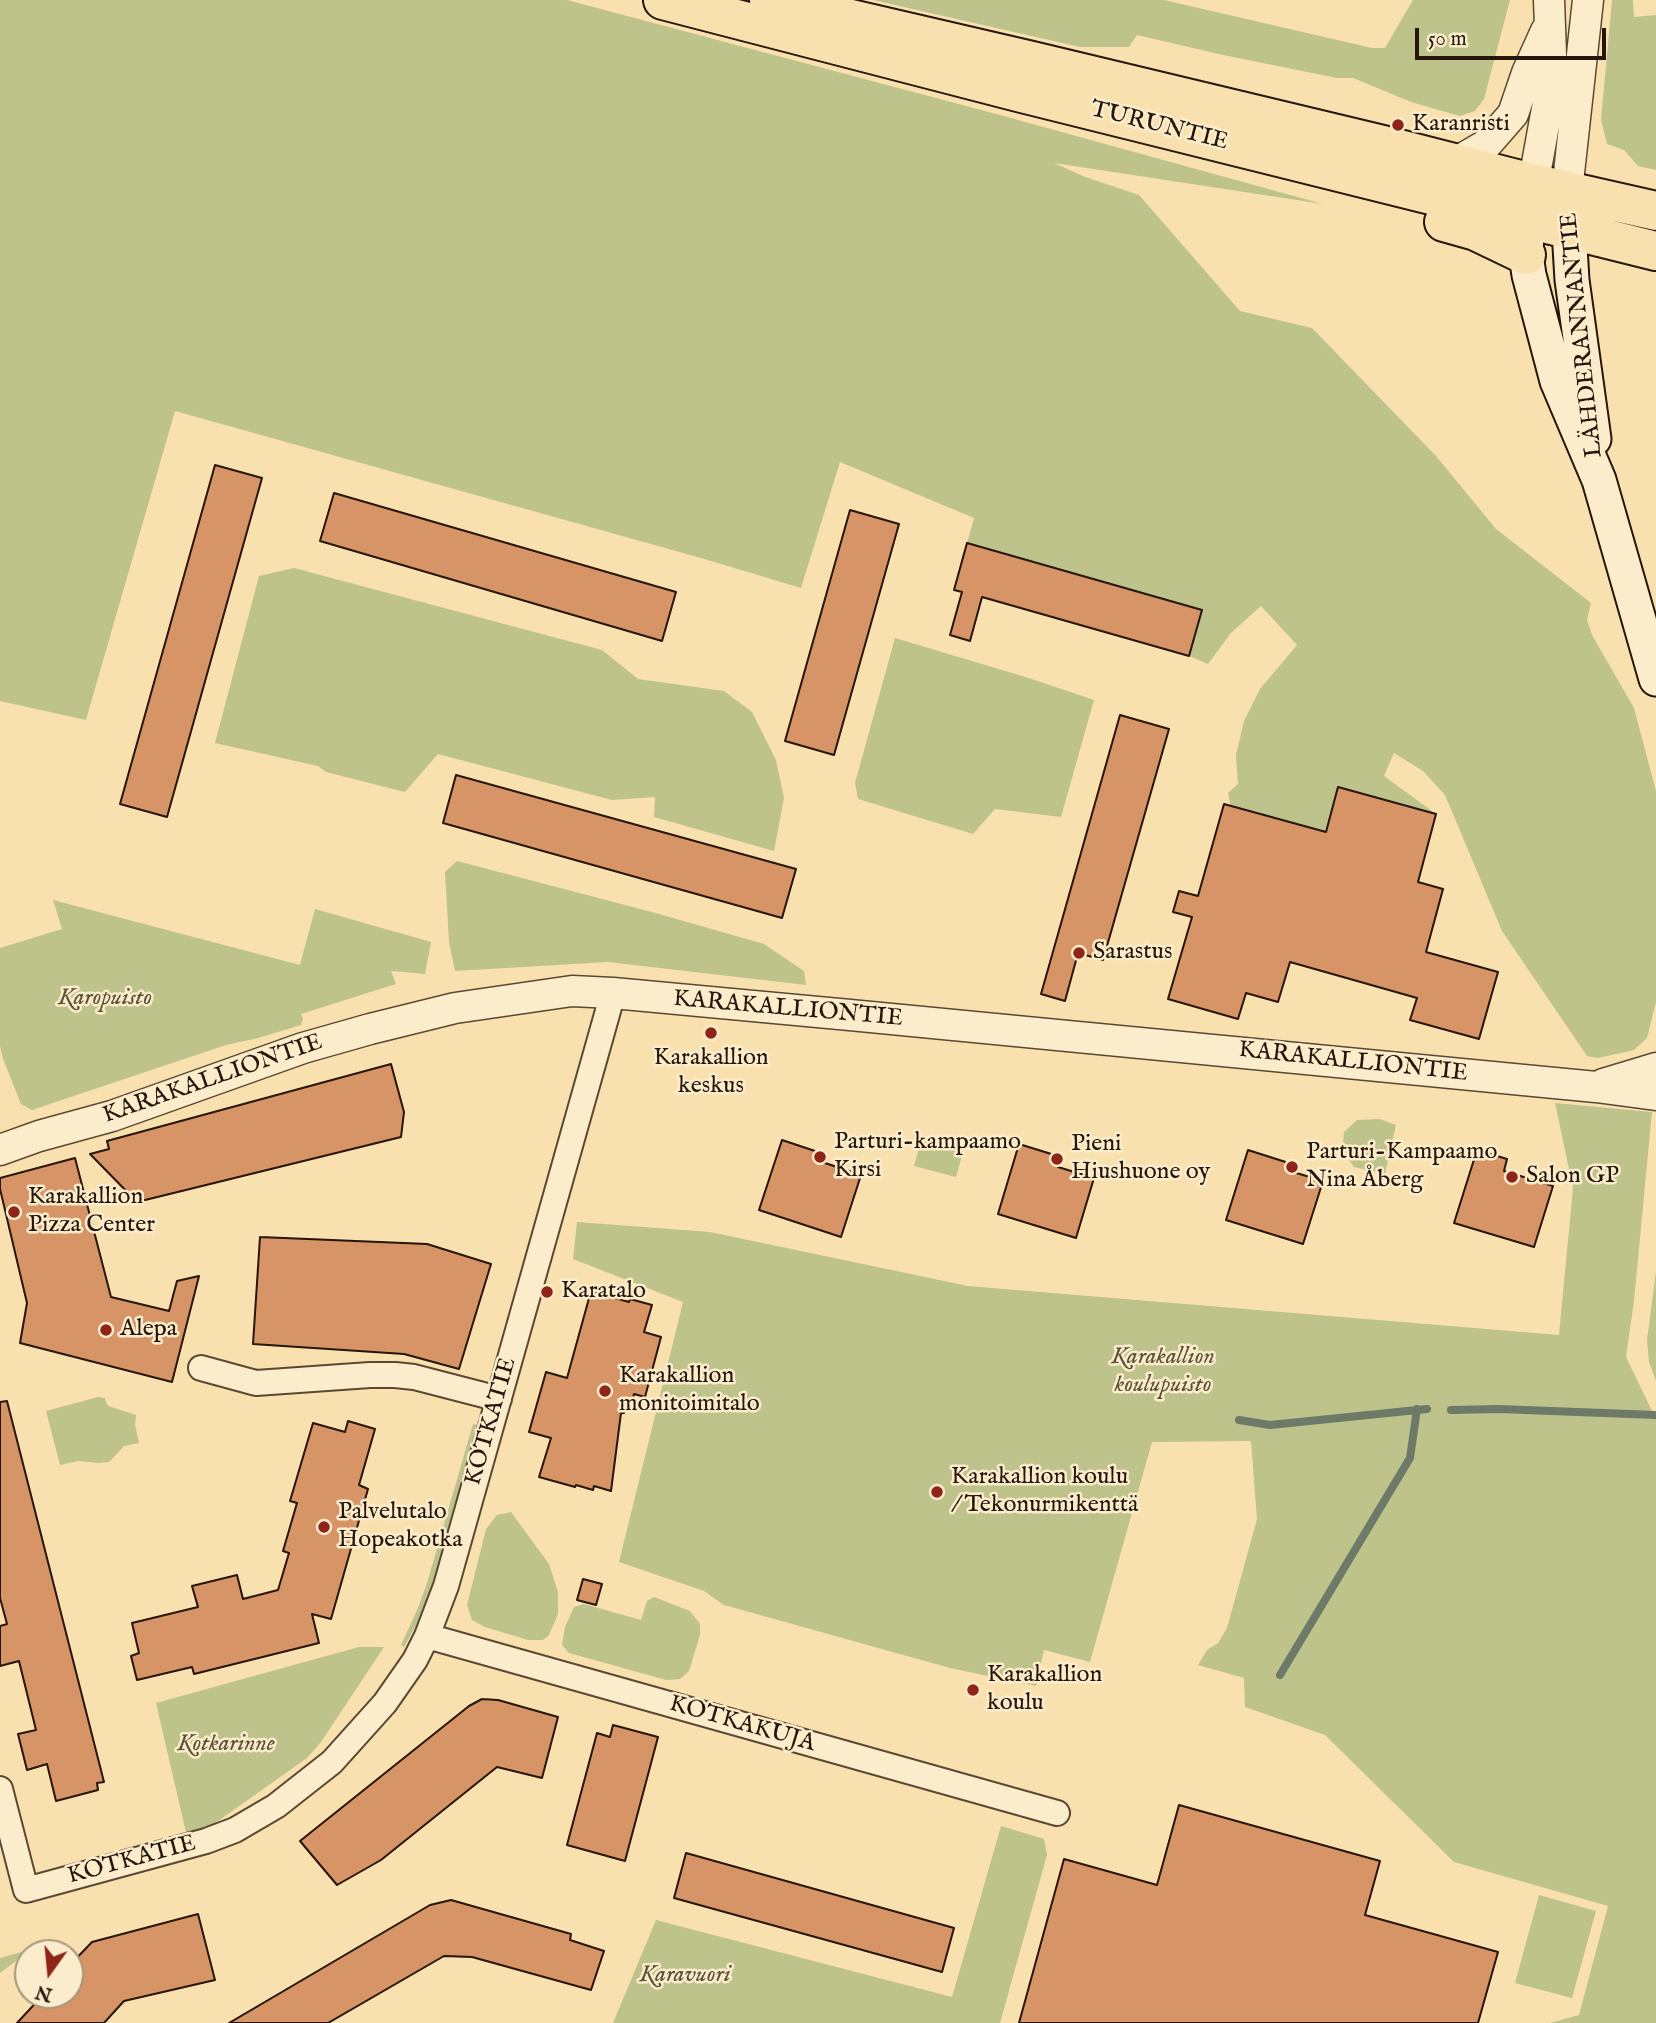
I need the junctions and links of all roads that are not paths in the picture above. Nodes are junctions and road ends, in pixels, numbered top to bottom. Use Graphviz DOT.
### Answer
graph roads {
  1 [pos="663,0"];
  2 [pos="769,0"];
  3 [pos="1588,0"];
  4 [pos="1549,12"];
  5 [pos="1455,163"];
  6 [pos="1656,211"];
  7 [pos="1538,212"];
  8 [pos="1569,230"];
  9 [pos="1656,251"];
  10 [pos="1599,480"];
  11 [pos="1656,679"];
  12 [pos="613,993"];
  13 [pos="1656,1068"];
  14 [pos="1596,1087"];
  15 [pos="1656,1095"];
  16 [pos="1,1144"];
  17 [pos="201,1368"];
  18 [pos="499,1399"];
  19 [pos="427,1636"];
  20 [pos="0,1789"];
  21 [pos="1057,1813"];
  1 -- 7 [label="main road, TURUNTIE"];
  2 -- 5 [label="main road, TURUNTIE"];
  3 -- 7 [label="street"];
  4 -- 5 [label="street"];
  4 -- 7 [label="street"];
  5 -- 7 [label="main road, TURUNTIE"];
  6 -- 7 [label="main road, TURUNTIE"];
  7 -- 8 [label="main road, TURUNTIE"];
  7 -- 10 [label="main road, LÄHDERANNANTIE"];
  8 -- 9 [label="main road, TURUNTIE"];
  8 -- 10 [label="main road, LÄHDERANNANTIE"];
  10 -- 11 [label="main road, LÄHDERANNANTIE"];
  12 -- 14 [label="street, KARAKALLIONTIE"];
  12 -- 16 [label="street, KARAKALLIONTIE"];
  12 -- 18 [label="street, KOTKATIE"];
  13 -- 14 [label="street, KARAKALLIONTIE"];
  14 -- 15 [label="street, KARAKALLIONTIE"];
  17 -- 18 [label="street"];
  18 -- 19 [label="street, KOTKATIE"];
  19 -- 20 [label="street, KOTKATIE"];
  19 -- 21 [label="street, KOTKAKUJA"];
}
